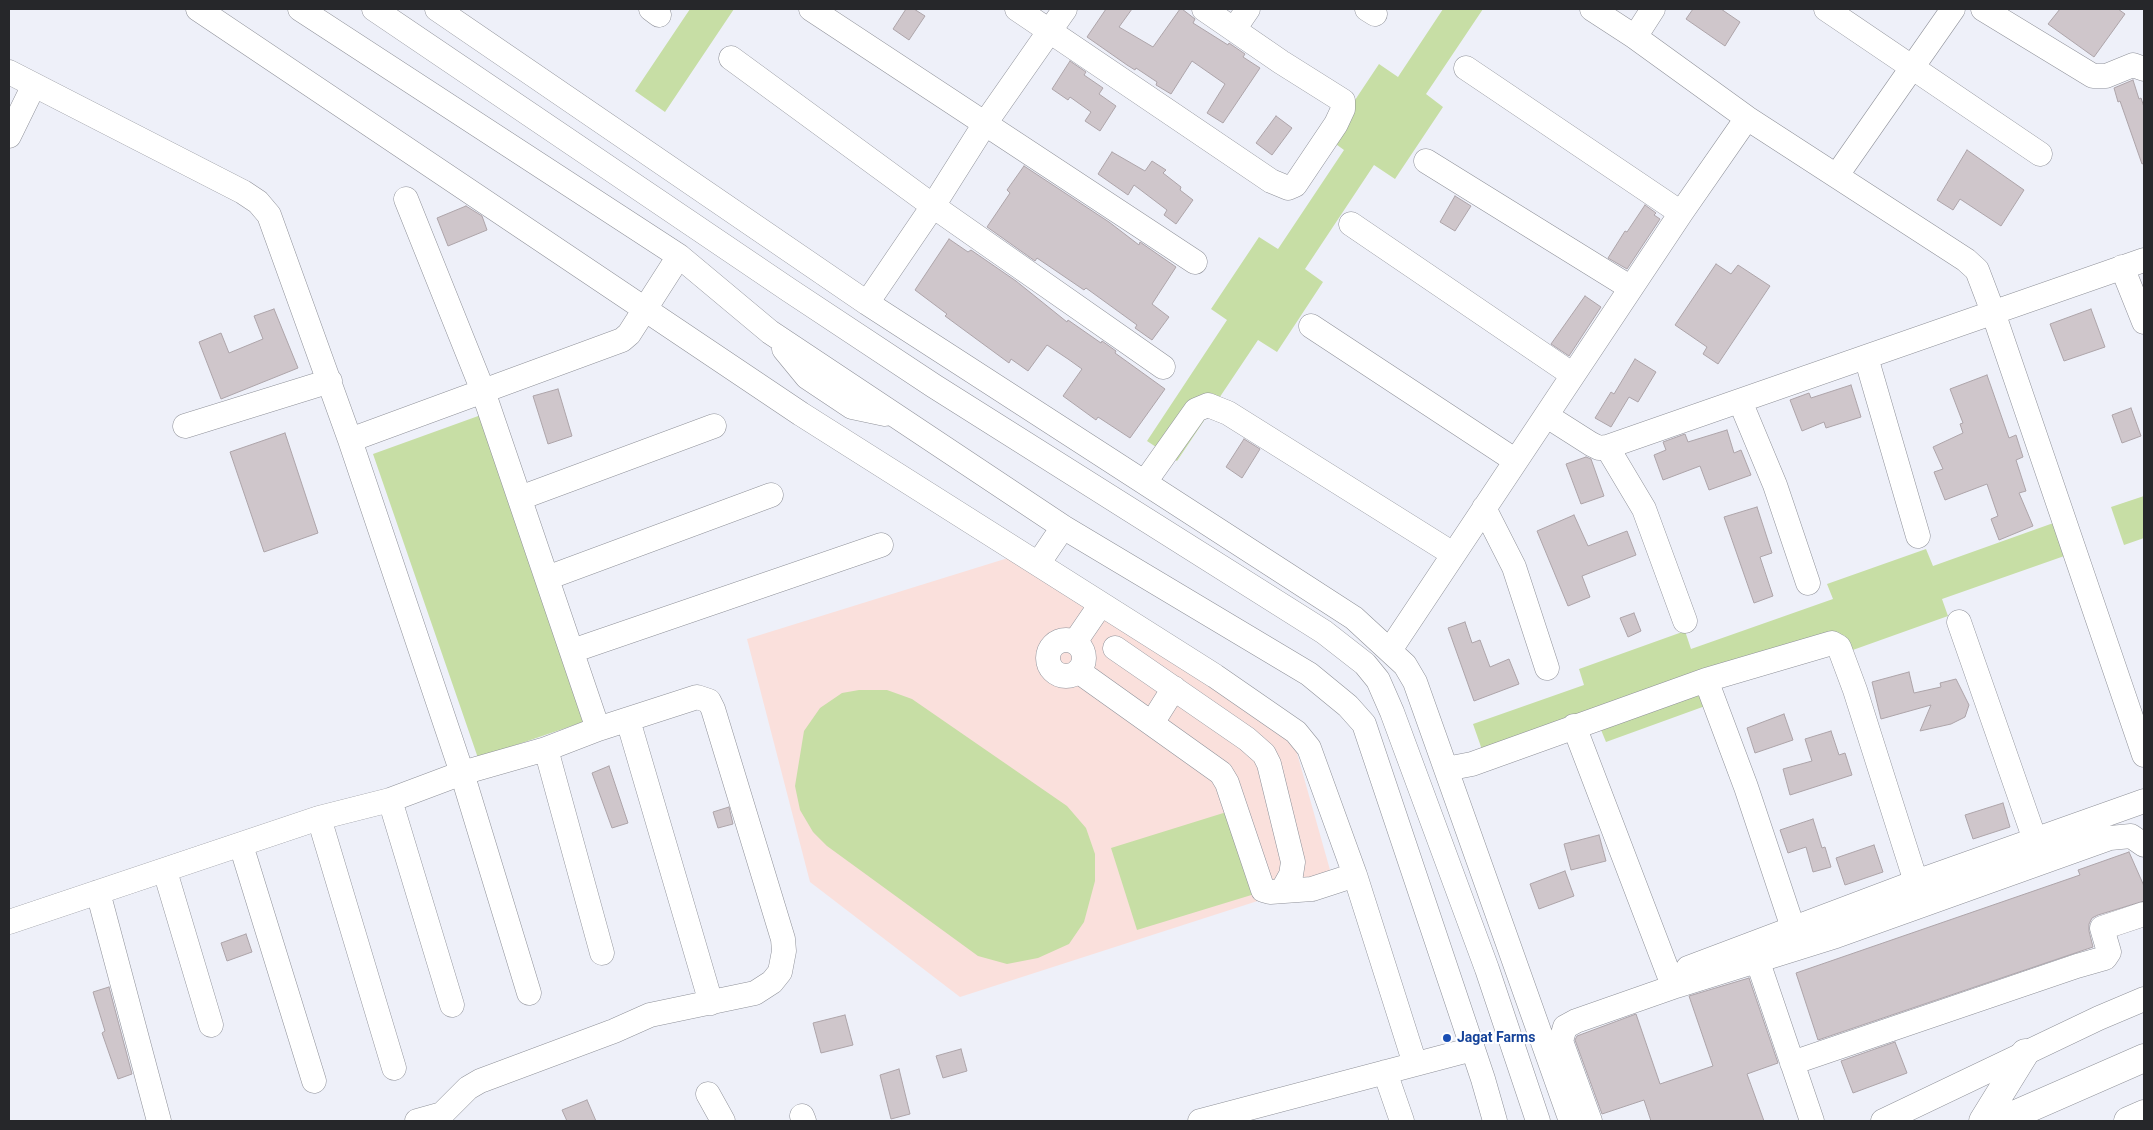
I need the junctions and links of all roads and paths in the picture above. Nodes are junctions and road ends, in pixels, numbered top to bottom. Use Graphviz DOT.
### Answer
graph roads {
  1 [pos="198,9"];
  2 [pos="300,9"];
  3 [pos="374,9"];
  4 [pos="438,9"];
  5 [pos="811,9"];
  6 [pos="1017,9"];
  7 [pos="1065,9"];
  8 [pos="1204,9"];
  9 [pos="1248,9"];
  10 [pos="1592,9"];
  11 [pos="1653,9"];
  12 [pos="1826,9"];
  13 [pos="1953,9"];
  14 [pos="1984,9"];
  15 [pos="1235,28"];
  16 [pos="1049,31"];
  17 [pos="1635,37"];
  18 [pos="731,58"];
  19 [pos="1912,66"];
  20 [pos="1466,68"];
  21 [pos="2144,69"];
  22 [pos="9,72"];
  23 [pos="34,85"];
  24 [pos="1747,118"];
  25 [pos="986,122"];
  26 [pos="9,136"];
  27 [pos="2040,154"];
  28 [pos="1426,161"];
  29 [pos="1837,175"];
  30 [pos="406,199"];
  31 [pos="933,206"];
  32 [pos="1681,212"];
  33 [pos="1351,224"];
  34 [pos="679,256"];
  35 [pos="1195,262"];
  36 [pos="2133,264"];
  37 [pos="1630,288"];
  38 [pos="867,303"];
  39 [pos="645,309"];
  40 [pos="1993,312"];
  41 [pos="2144,322"];
  42 [pos="1311,326"];
  43 [pos="1866,356"];
  44 [pos="1163,367"];
  45 [pos="1573,375"];
  46 [pos="330,381"];
  47 [pos="484,391"];
  48 [pos="1740,401"];
  49 [pos="1547,416"];
  50 [pos="185,426"];
  51 [pos="714,426"];
  52 [pos="350,440"];
  53 [pos="1607,447"];
  54 [pos="1516,461"];
  55 [pos="1145,482"];
  56 [pos="771,495"];
  57 [pos="520,498"];
  58 [pos="1484,508"];
  59 [pos="1063,527"];
  60 [pos="1918,536"];
  61 [pos="881,545"];
  62 [pos="1454,554"];
  63 [pos="1038,564"];
  64 [pos="547,578"];
  65 [pos="1808,583"];
  66 [pos="1101,604"];
  67 [pos="1685,622"];
  68 [pos="1959,622"];
  69 [pos="1076,642"];
  70 [pos="1115,648"];
  71 [pos="572,650"];
  72 [pos="1390,650"];
  73 [pos="1547,668"];
  74 [pos="1078,671"];
  75 [pos="1706,680"];
  76 [pos="1174,688"];
  77 [pos="628,720"];
  78 [pos="1152,723"];
  79 [pos="1574,726"];
  80 [pos="598,729"];
  81 [pos="546,749"];
  82 [pos="2144,755"];
  83 [pos="1446,769"];
  84 [pos="462,773"];
  85 [pos="390,800"];
  86 [pos="2144,801"];
  87 [pos="319,818"];
  88 [pos="2035,840"];
  89 [pos="241,845"];
  90 [pos="2144,845"];
  91 [pos="165,871"];
  92 [pos="1355,875"];
  93 [pos="1916,882"];
  94 [pos="1282,891"];
  95 [pos="98,892"];
  96 [pos="2144,914"];
  97 [pos="9,922"];
  98 [pos="1793,928"];
  99 [pos="602,953"];
  100 [pos="1512,957"];
  101 [pos="1758,962"];
  102 [pos="1487,970"];
  103 [pos="1669,975"];
  104 [pos="529,992"];
  105 [pos="2144,999"];
  106 [pos="711,1003"];
  107 [pos="452,1005"];
  108 [pos="1536,1023"];
  109 [pos="211,1025"];
  110 [pos="1473,1049"];
  111 [pos="2025,1053"];
  112 [pos="2144,1058"];
  113 [pos="1792,1063"];
  114 [pos="1416,1064"];
  115 [pos="394,1068"];
  116 [pos="1385,1072"];
  117 [pos="314,1081"];
  118 [pos="708,1094"];
  119 [pos="1256,1114"];
  120 [pos="2144,1114"];
  121 [pos="159,1121"];
  122 [pos="417,1121"];
  123 [pos="723,1121"];
  124 [pos="1200,1121"];
  125 [pos="1402,1121"];
  126 [pos="1496,1121"];
  127 [pos="1538,1121"];
  128 [pos="1571,1121"];
  129 [pos="1590,1121"];
  130 [pos="1812,1121"];
  131 [pos="1883,1121"];
  132 [pos="1983,1121"];
  133 [pos="2000,1121"];
  134 [pos="2128,1121"];
  1 -- 39 [label="street"];
  2 -- 34 [label="street"];
  3 -- 102 [label="street"];
  4 -- 38 [label="street"];
  5 -- 25 [label="street"];
  6 -- 16 [label="street"];
  7 -- 16 [label="street"];
  8 -- 15 [label="street"];
  9 -- 15 [label="street"];
  10 -- 17 [label="street"];
  11 -- 17 [label="street"];
  12 -- 19 [label="street"];
  13 -- 19 [label="street"];
  14 -- 21 [label="street"];
  15 -- 16 [label="street"];
  16 -- 25 [label="street"];
  17 -- 24 [label="street"];
  18 -- 31 [label="street"];
  19 -- 27 [label="street"];
  19 -- 29 [label="street"];
  20 -- 32 [label="street"];
  22 -- 23 [label="street"];
  23 -- 26 [label="street"];
  23 -- 46 [label="street"];
  24 -- 29 [label="street"];
  24 -- 32 [label="street"];
  25 -- 31 [label="street"];
  25 -- 35 [label="street"];
  28 -- 37 [label="street"];
  29 -- 40 [label="street"];
  30 -- 47 [label="street"];
  31 -- 38 [label="street"];
  31 -- 44 [label="street"];
  32 -- 37 [label="street"];
  33 -- 45 [label="street"];
  34 -- 39 [label="street"];
  34 -- 59 [label="street"];
  36 -- 40 [label="street"];
  36 -- 41 [label="street"];
  37 -- 45 [label="street"];
  38 -- 55 [label="street"];
  39 -- 47 [label="street"];
  39 -- 63 [label="street"];
  40 -- 43 [label="street"];
  40 -- 82 [label="street"];
  42 -- 54 [label="street"];
  43 -- 48 [label="street"];
  43 -- 60 [label="street"];
  45 -- 49 [label="street"];
  46 -- 50 [label="street"];
  46 -- 52 [label="street"];
  47 -- 52 [label="street"];
  47 -- 57 [label="street"];
  48 -- 53 [label="street"];
  48 -- 65 [label="street"];
  49 -- 53 [label="street"];
  49 -- 54 [label="street"];
  51 -- 57 [label="street"];
  52 -- 84 [label="street"];
  53 -- 67 [label="street"];
  54 -- 58 [label="street"];
  55 -- 62 [label="street"];
  55 -- 72 [label="street"];
  56 -- 64 [label="street"];
  57 -- 64 [label="street"];
  58 -- 62 [label="street"];
  58 -- 73 [label="street"];
  59 -- 63 [label="street"];
  59 -- 110 [label="street"];
  61 -- 71 [label="street"];
  62 -- 72 [label="street"];
  63 -- 66 [label="street"];
  64 -- 71 [label="street"];
  66 -- 69 [label="street"];
  66 -- 92 [label="street"];
  68 -- 88 [label="street"];
  69 -- 74 [label="street"];
  69 -- 74 [label="street"];
  70 -- 76 [label="street"];
  71 -- 80 [label="street"];
  72 -- 83 [label="street"];
  74 -- 78 [label="street"];
  75 -- 79 [label="street"];
  75 -- 93 [label="street"];
  75 -- 98 [label="street"];
  76 -- 78 [label="street"];
  76 -- 94 [label="street"];
  77 -- 80 [label="street"];
  77 -- 106 [label="street"];
  77 -- 106 [label="street"];
  78 -- 94 [label="street"];
  79 -- 83 [label="street"];
  79 -- 103 [label="street"];
  80 -- 81 [label="street"];
  81 -- 84 [label="street"];
  81 -- 99 [label="street"];
  83 -- 100 [label="street"];
  84 -- 85 [label="street"];
  84 -- 104 [label="street"];
  85 -- 87 [label="street"];
  85 -- 107 [label="street"];
  86 -- 88 [label="street"];
  87 -- 89 [label="street"];
  87 -- 115 [label="street"];
  88 -- 93 [label="street"];
  89 -- 91 [label="street"];
  89 -- 117 [label="street"];
  90 -- 101 [label="street"];
  91 -- 95 [label="street"];
  91 -- 109 [label="street"];
  92 -- 94 [label="street"];
  92 -- 114 [label="street"];
  93 -- 98 [label="street"];
  95 -- 97 [label="street"];
  95 -- 121 [label="street"];
  96 -- 113 [label="street"];
  98 -- 103 [label="street"];
  100 -- 102 [label="street"];
  100 -- 108 [label="street"];
  101 -- 113 [label="street"];
  101 -- 129 [label="street"];
  102 -- 127 [label="street"];
  103 -- 108 [label="street"];
  105 -- 111 [label="street"];
  106 -- 122 [label="street"];
  108 -- 128 [label="street"];
  110 -- 114 [label="street"];
  110 -- 126 [label="street"];
  111 -- 131 [label="street"];
  111 -- 132 [label="main road"];
  112 -- 133 [label="main road"];
  113 -- 130 [label="street"];
  114 -- 116 [label="street"];
  116 -- 119 [label="street"];
  116 -- 125 [label="street"];
  118 -- 123 [label="street"];
  119 -- 124 [label="street"];
  120 -- 134 [label="main road"];
}
